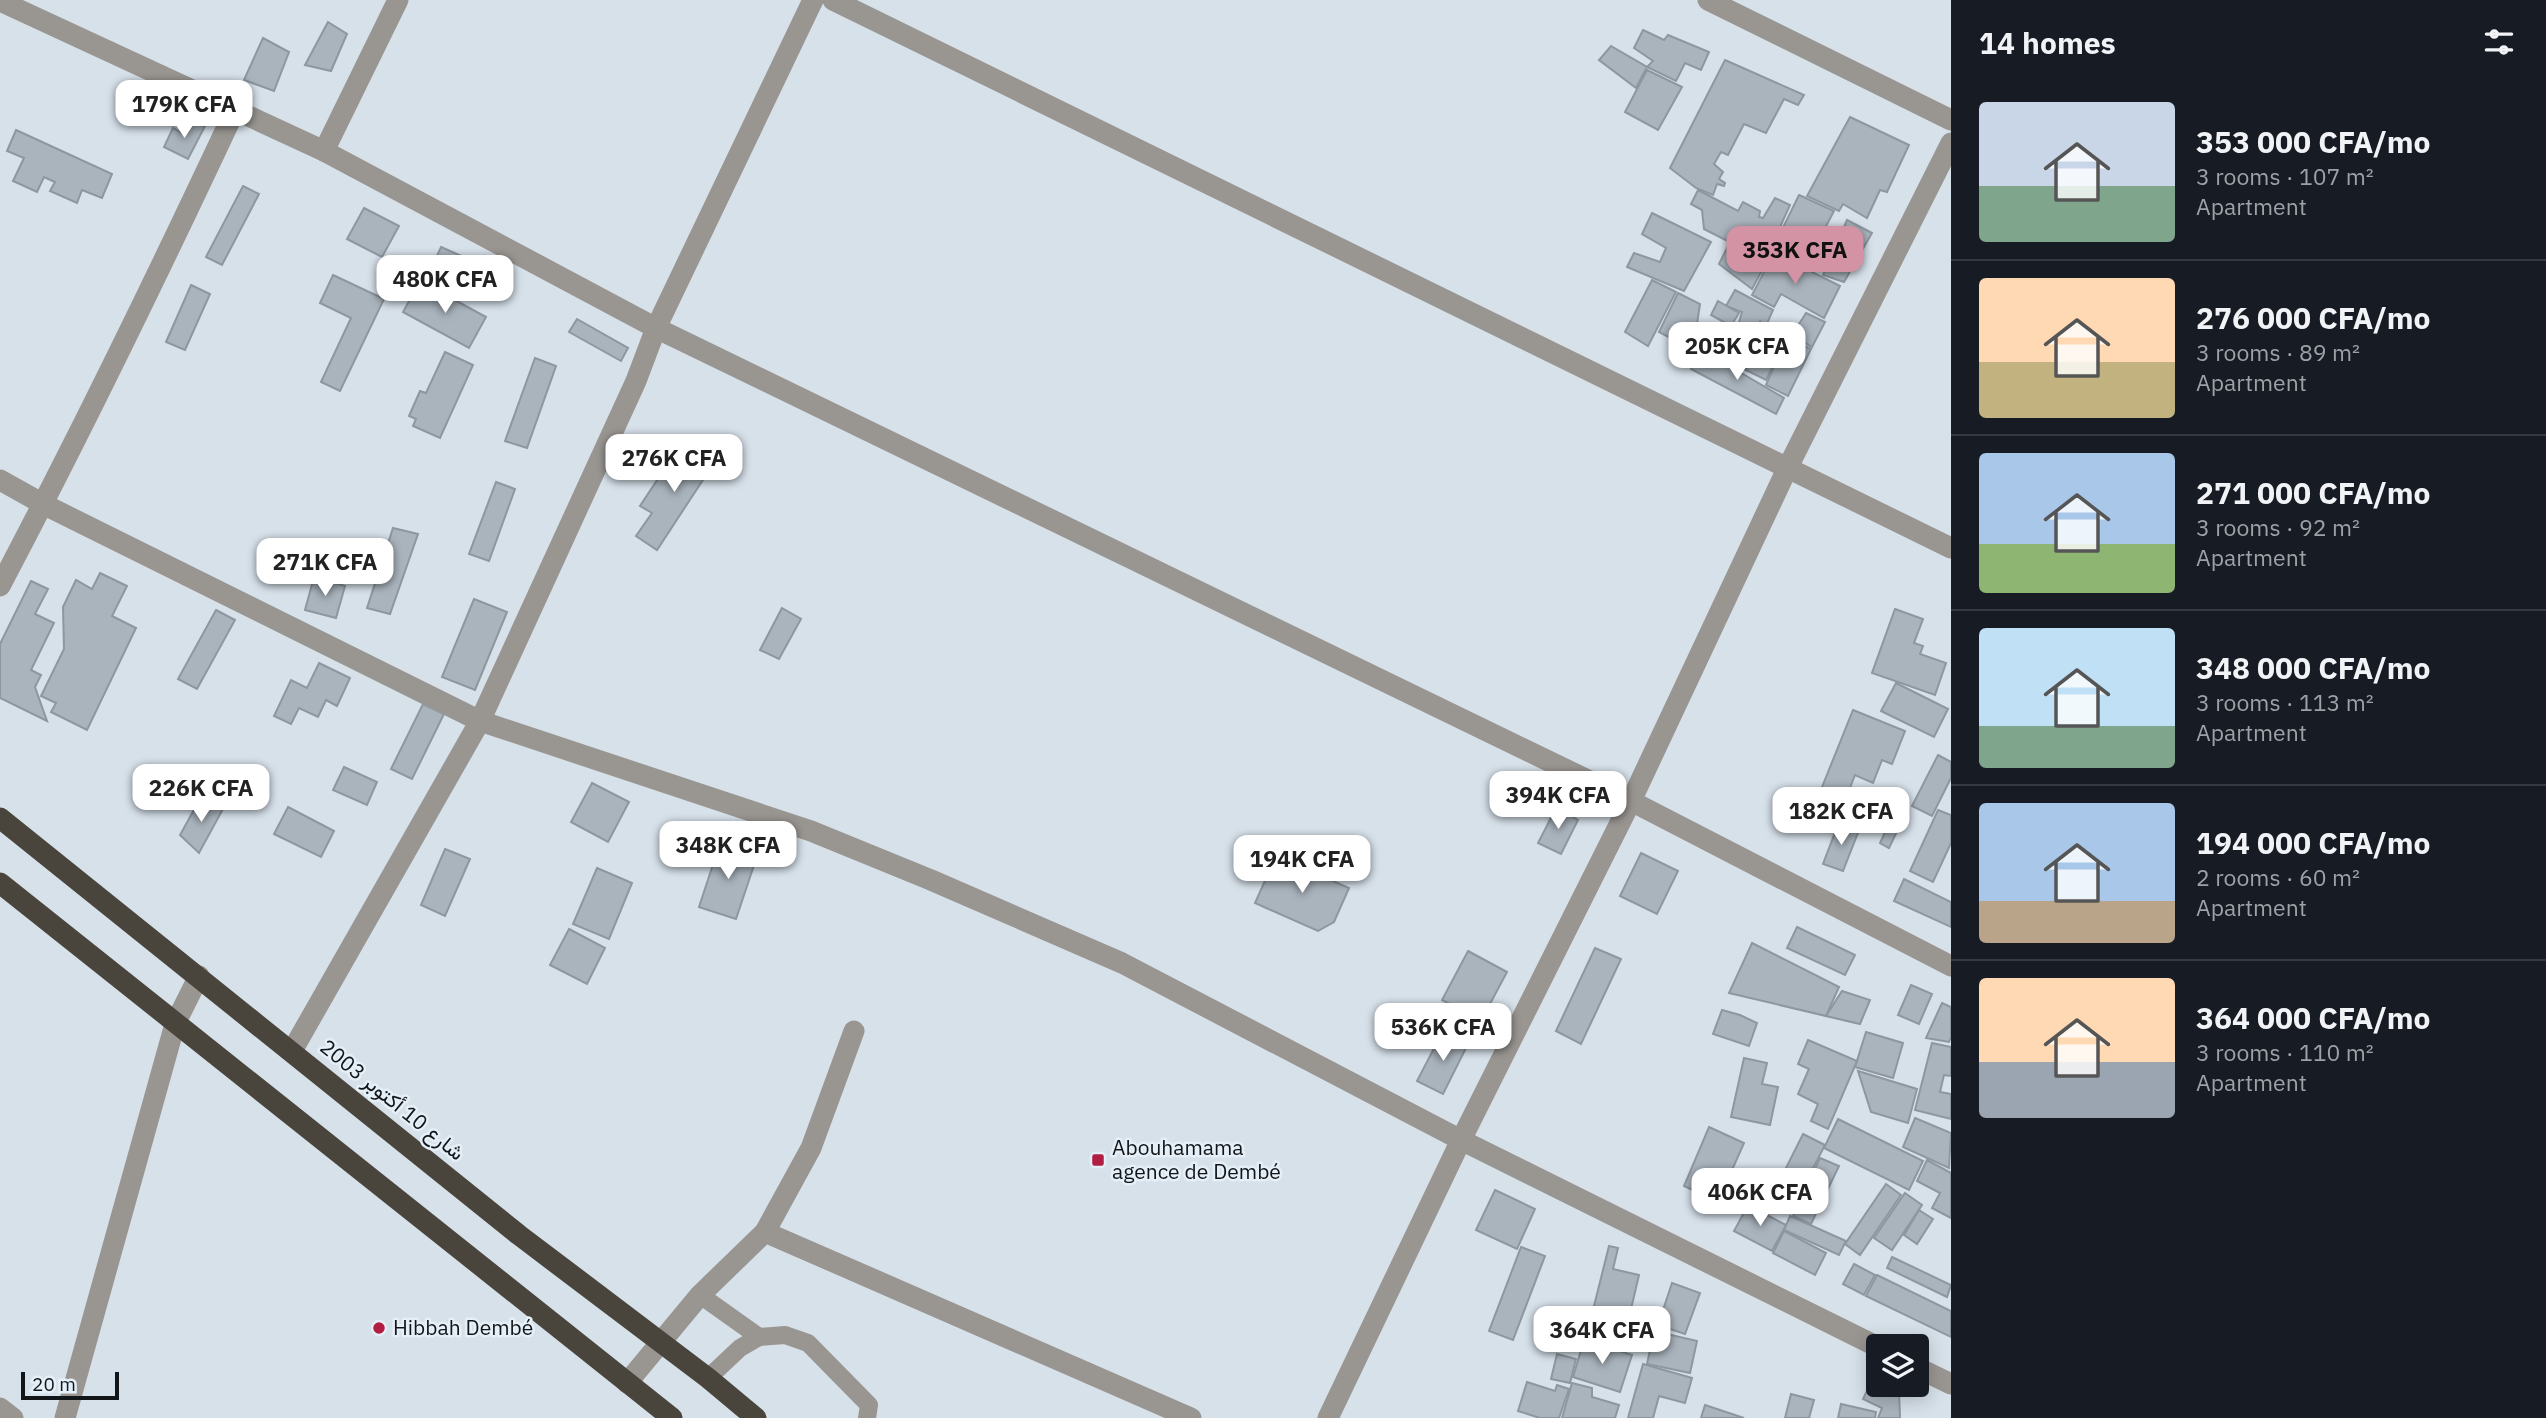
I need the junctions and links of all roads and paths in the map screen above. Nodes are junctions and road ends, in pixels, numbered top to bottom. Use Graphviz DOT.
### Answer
graph roads {
  1 [pos="398,0"];
  2 [pos="813,0"];
  3 [pos="833,0"];
  4 [pos="1708,0"];
  5 [pos="0,1"];
  6 [pos="235,110"];
  7 [pos="1951,120"];
  8 [pos="1951,143"];
  9 [pos="324,151"];
  10 [pos="656,328"];
  11 [pos="1787,469"];
  12 [pos="0,480"];
  13 [pos="43,504"];
  14 [pos="1951,548"];
  15 [pos="0,586"];
  16 [pos="480,720"];
  17 [pos="1631,801"];
  18 [pos="0,818"];
  19 [pos="0,883"];
  20 [pos="1951,966"];
  21 [pos="199,976"];
  22 [pos="175,1024"];
  23 [pos="854,1031"];
  24 [pos="292,1051"];
  25 [pos="1461,1140"];
  26 [pos="765,1233"];
  27 [pos="700,1295"];
  28 [pos="759,1337"];
  29 [pos="661,1342"];
  30 [pos="1866,1342"];
  31 [pos="1929,1373"];
  32 [pos="708,1378"];
  33 [pos="627,1383"];
  34 [pos="1951,1384"];
  35 [pos="0,1408"];
  36 [pos="13,1418"];
  37 [pos="65,1418"];
  38 [pos="672,1418"];
  39 [pos="756,1418"];
  40 [pos="867,1418"];
  41 [pos="1191,1418"];
  42 [pos="1328,1418"];
  1 -- 9 [label="street"];
  2 -- 10 [label="street"];
  3 -- 11 [label="street"];
  4 -- 7 [label="street"];
  5 -- 6 [label="street"];
  6 -- 9 [label="street"];
  6 -- 13 [label="street"];
  8 -- 11 [label="street"];
  9 -- 10 [label="street"];
  10 -- 16 [label="street"];
  10 -- 17 [label="street"];
  11 -- 14 [label="street"];
  11 -- 17 [label="street"];
  12 -- 13 [label="street"];
  13 -- 15 [label="street"];
  13 -- 16 [label="street"];
  16 -- 24 [label="street"];
  16 -- 25 [label="street"];
  17 -- 20 [label="street"];
  17 -- 25 [label="street"];
  18 -- 21 [label="highway, شارع 10 أكتوبر 2003"];
  19 -- 22 [label="highway"];
  21 -- 22 [label="street"];
  21 -- 24 [label="highway, شارع 10 أكتوبر 2003"];
  22 -- 33 [label="highway"];
  22 -- 37 [label="street"];
  23 -- 26 [label="street"];
  24 -- 29 [label="highway, شارع 10 أكتوبر 2003"];
  25 -- 30 [label="street"];
  25 -- 42 [label="street"];
  26 -- 27 [label="street"];
  26 -- 41 [label="street"];
  27 -- 28 [label="lane"];
  27 -- 29 [label="street"];
  28 -- 32 [label="lane"];
  28 -- 40 [label="lane"];
  29 -- 32 [label="highway, شارع 10 أكتوبر 2003"];
  29 -- 33 [label="street"];
  31 -- 34 [label="street"];
  32 -- 39 [label="highway, شارع 10 أكتوبر 2003"];
  33 -- 38 [label="highway"];
  35 -- 36 [label="street"];
}
